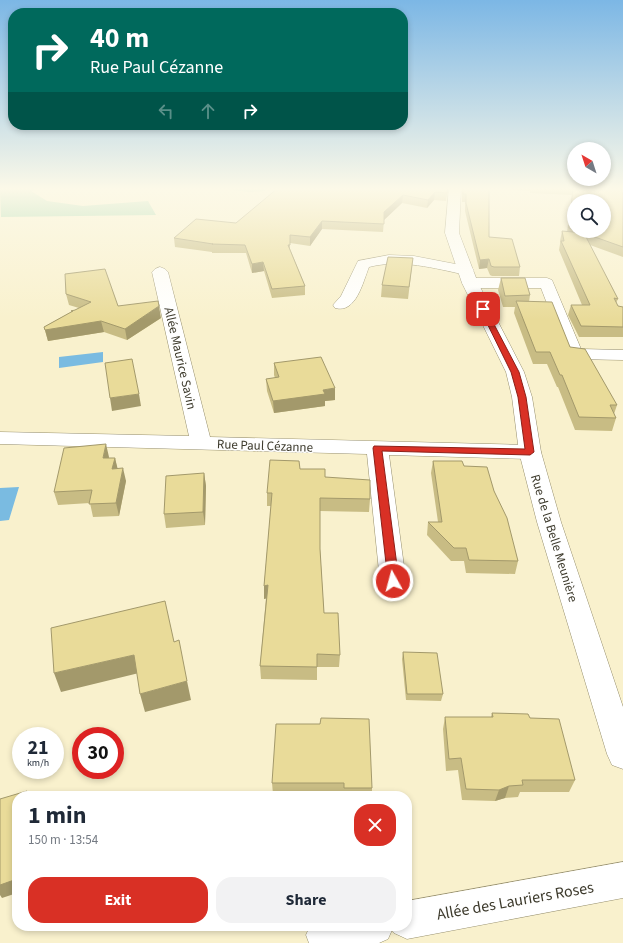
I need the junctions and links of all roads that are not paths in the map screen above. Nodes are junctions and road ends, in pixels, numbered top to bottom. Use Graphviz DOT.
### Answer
graph roads {
  1 [pos="452,232"];
  2 [pos="160,272"];
  3 [pos="468,276"];
  4 [pos="341,305"];
  5 [pos="623,355"];
  6 [pos="0,438"];
  7 [pos="201,443"];
  8 [pos="378,448"];
  9 [pos="530,452"];
  10 [pos="393,581"];
  11 [pos="623,754"];
  12 [pos="623,880"];
  13 [pos="412,919"];
  14 [pos="347,931"];
  15 [pos="325,935"];
  1 -- 3 [label="street, Rue de la Belle Meunière"];
  2 -- 7 [label="street, Allée Maurice Savin"];
  3 -- 4 [label="street"];
  3 -- 5 [label="street"];
  3 -- 9 [label="street, Rue de la Belle Meunière"];
  6 -- 7 [label="street, Rue Paul Cézanne"];
  7 -- 8 [label="street, Rue Paul Cézanne"];
  8 -- 9 [label="street, Rue Paul Cézanne"];
  8 -- 10 [label="street"];
  9 -- 11 [label="street, Rue de la Belle Meunière"];
  12 -- 13 [label="street, Allée des Lauriers Roses"];
  14 -- 15 [label="street"];
}
